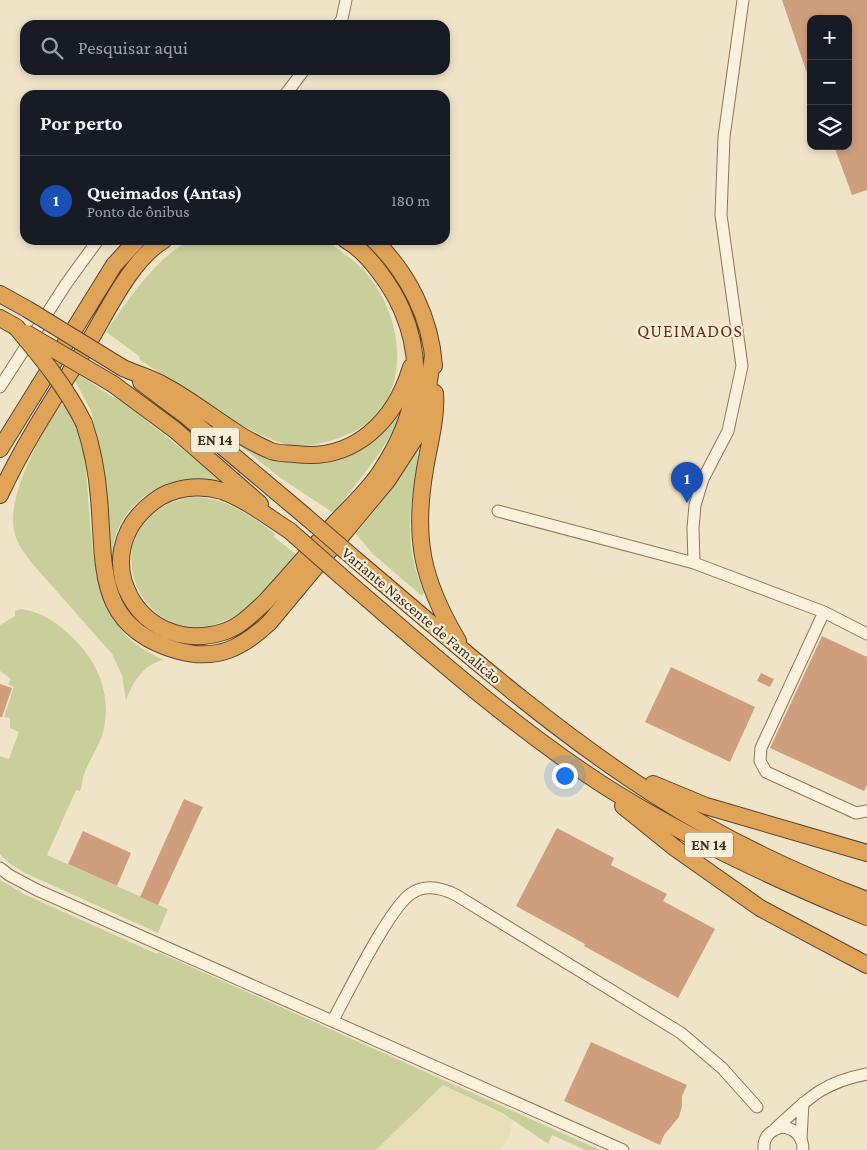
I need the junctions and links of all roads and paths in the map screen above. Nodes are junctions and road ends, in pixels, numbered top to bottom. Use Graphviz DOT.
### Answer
graph roads {
  1 [pos="346,0"];
  2 [pos="743,0"];
  3 [pos="341,20"];
  4 [pos="300,75"];
  5 [pos="289,90"];
  6 [pos="94,245"];
  7 [pos="133,245"];
  8 [pos="156,245"];
  9 [pos="351,245"];
  10 [pos="379,245"];
  11 [pos="0,294"];
  12 [pos="0,318"];
  13 [pos="16,327"];
  14 [pos="433,356"];
  15 [pos="414,358"];
  16 [pos="123,368"];
  17 [pos="0,387"];
  18 [pos="0,449"];
  19 [pos="0,495"];
  20 [pos="498,511"];
  21 [pos="290,531"];
  22 [pos="694,563"];
  23 [pos="824,612"];
  24 [pos="867,634"];
  25 [pos="464,652"];
  26 [pos="561,756"];
  27 [pos="602,759"];
  28 [pos="867,811"];
  29 [pos="867,853"];
  30 [pos="0,868"];
  31 [pos="867,900"];
  32 [pos="867,917"];
  33 [pos="867,965"];
  34 [pos="333,1020"];
  35 [pos="865,1073"];
  36 [pos="803,1104"];
  37 [pos="756,1107"];
  38 [pos="776,1128"];
  39 [pos="802,1144"];
  40 [pos="623,1150"];
  41 [pos="764,1150"];
  1 -- 3 [label="street"];
  2 -- 22 [label="street"];
  4 -- 5 [label="street"];
  6 -- 17 [label="street"];
  7 -- 18 [label="highway"];
  8 -- 19 [label="highway"];
  9 -- 15 [label="highway"];
  10 -- 14 [label="highway"];
  11 -- 16 [label="highway, Variante Nascente de Famalicão / EN 14, bridge"];
  12 -- 13 [label="highway, Variante Nascente de Famalicão / EN 14"];
  13 -- 14 [label="highway, bridge"];
  13 -- 21 [label="highway, Variante Nascente de Famalicão / EN 14, bridge"];
  14 -- 25 [label="highway"];
  15 -- 16 [label="highway"];
  15 -- 21 [label="highway"];
  16 -- 25 [label="highway, Variante Nascente de Famalicão / EN 14, bridge"];
  20 -- 22 [label="street"];
  21 -- 26 [label="highway, Variante Nascente de Famalicão / EN 14, bridge"];
  22 -- 23 [label="street"];
  23 -- 24 [label="street"];
  23 -- 28 [label="street"];
  25 -- 27 [label="highway, Variante Nascente de Famalicão / EN 14"];
  26 -- 32 [label="highway, Variante Nascente de Famalicão / EN 14"];
  26 -- 33 [label="highway"];
  27 -- 29 [label="highway"];
  27 -- 31 [label="highway, Variante Nascente de Famalicão / EN 14"];
  30 -- 34 [label="street"];
  34 -- 37 [label="street"];
  34 -- 40 [label="street"];
  35 -- 36 [label="street"];
  36 -- 38 [label="street"];
  36 -- 39 [label="street"];
  38 -- 39 [label="street"];
  38 -- 41 [label="street"];
}
